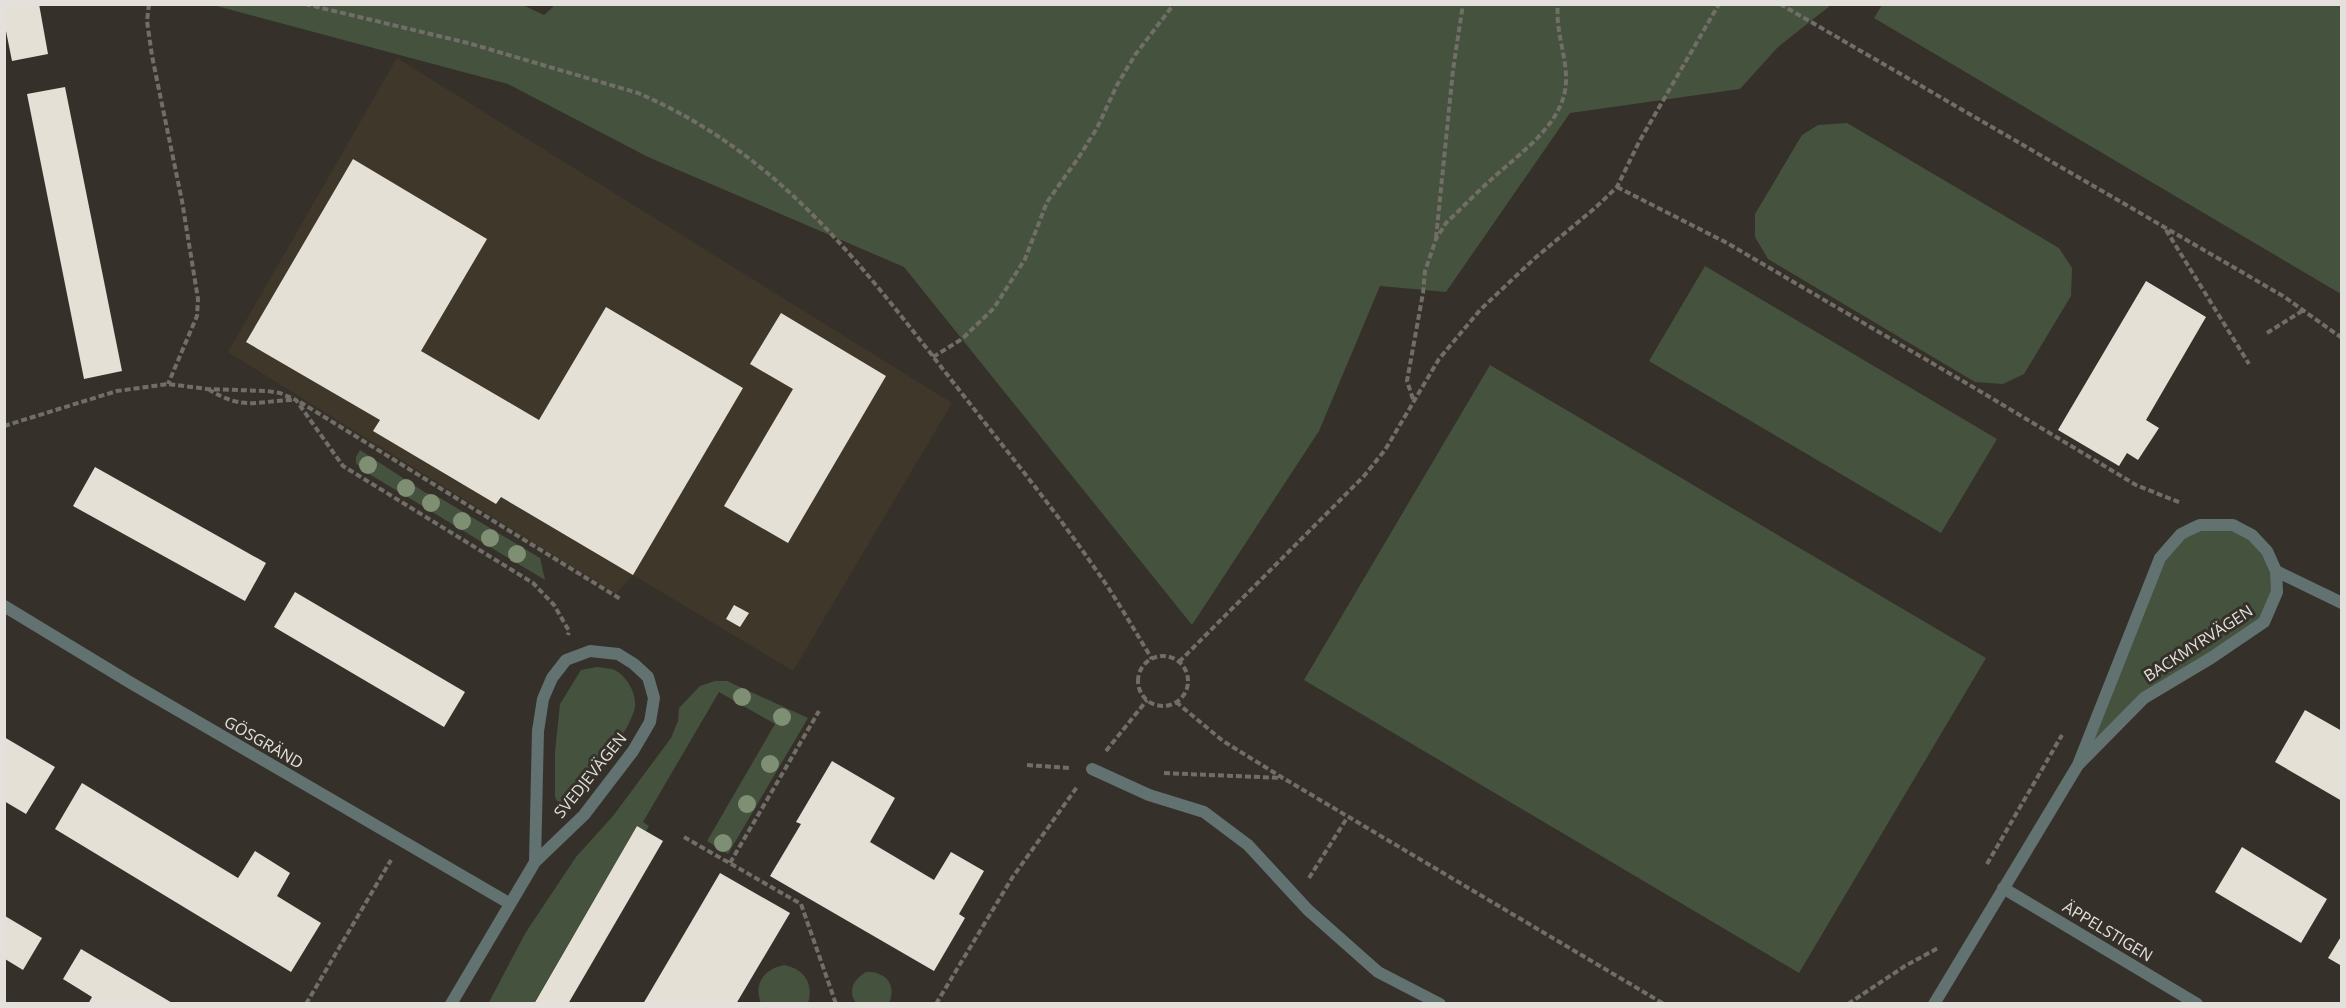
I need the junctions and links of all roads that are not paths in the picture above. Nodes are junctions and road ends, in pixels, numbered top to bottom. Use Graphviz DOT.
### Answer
graph roads {
  1 [pos="2276,571"];
  2 [pos="2342,603"];
  3 [pos="4,606"];
  4 [pos="2078,765"];
  5 [pos="1092,769"];
  6 [pos="535,862"];
  7 [pos="2003,888"];
  8 [pos="509,903"];
  9 [pos="451,1004"];
  10 [pos="1440,1004"];
  11 [pos="1934,1004"];
  12 [pos="2197,1004"];
  1 -- 2 [label="street"];
  1 -- 4 [label="street, BACKMYRVÄGEN"];
  1 -- 4 [label="street, BACKMYRVÄGEN"];
  3 -- 8 [label="street, GÖSGRÄND"];
  4 -- 7 [label="street, BACKMYRVÄGEN"];
  5 -- 10 [label="street"];
  6 -- 6 [label="street, SVEDJEVÄGEN"];
  6 -- 8 [label="street, SVEDJEVÄGEN"];
  7 -- 11 [label="street, BACKMYRVÄGEN"];
  7 -- 12 [label="street, ÄPPELSTIGEN"];
  8 -- 9 [label="street, SVEDJEVÄGEN"];
}
